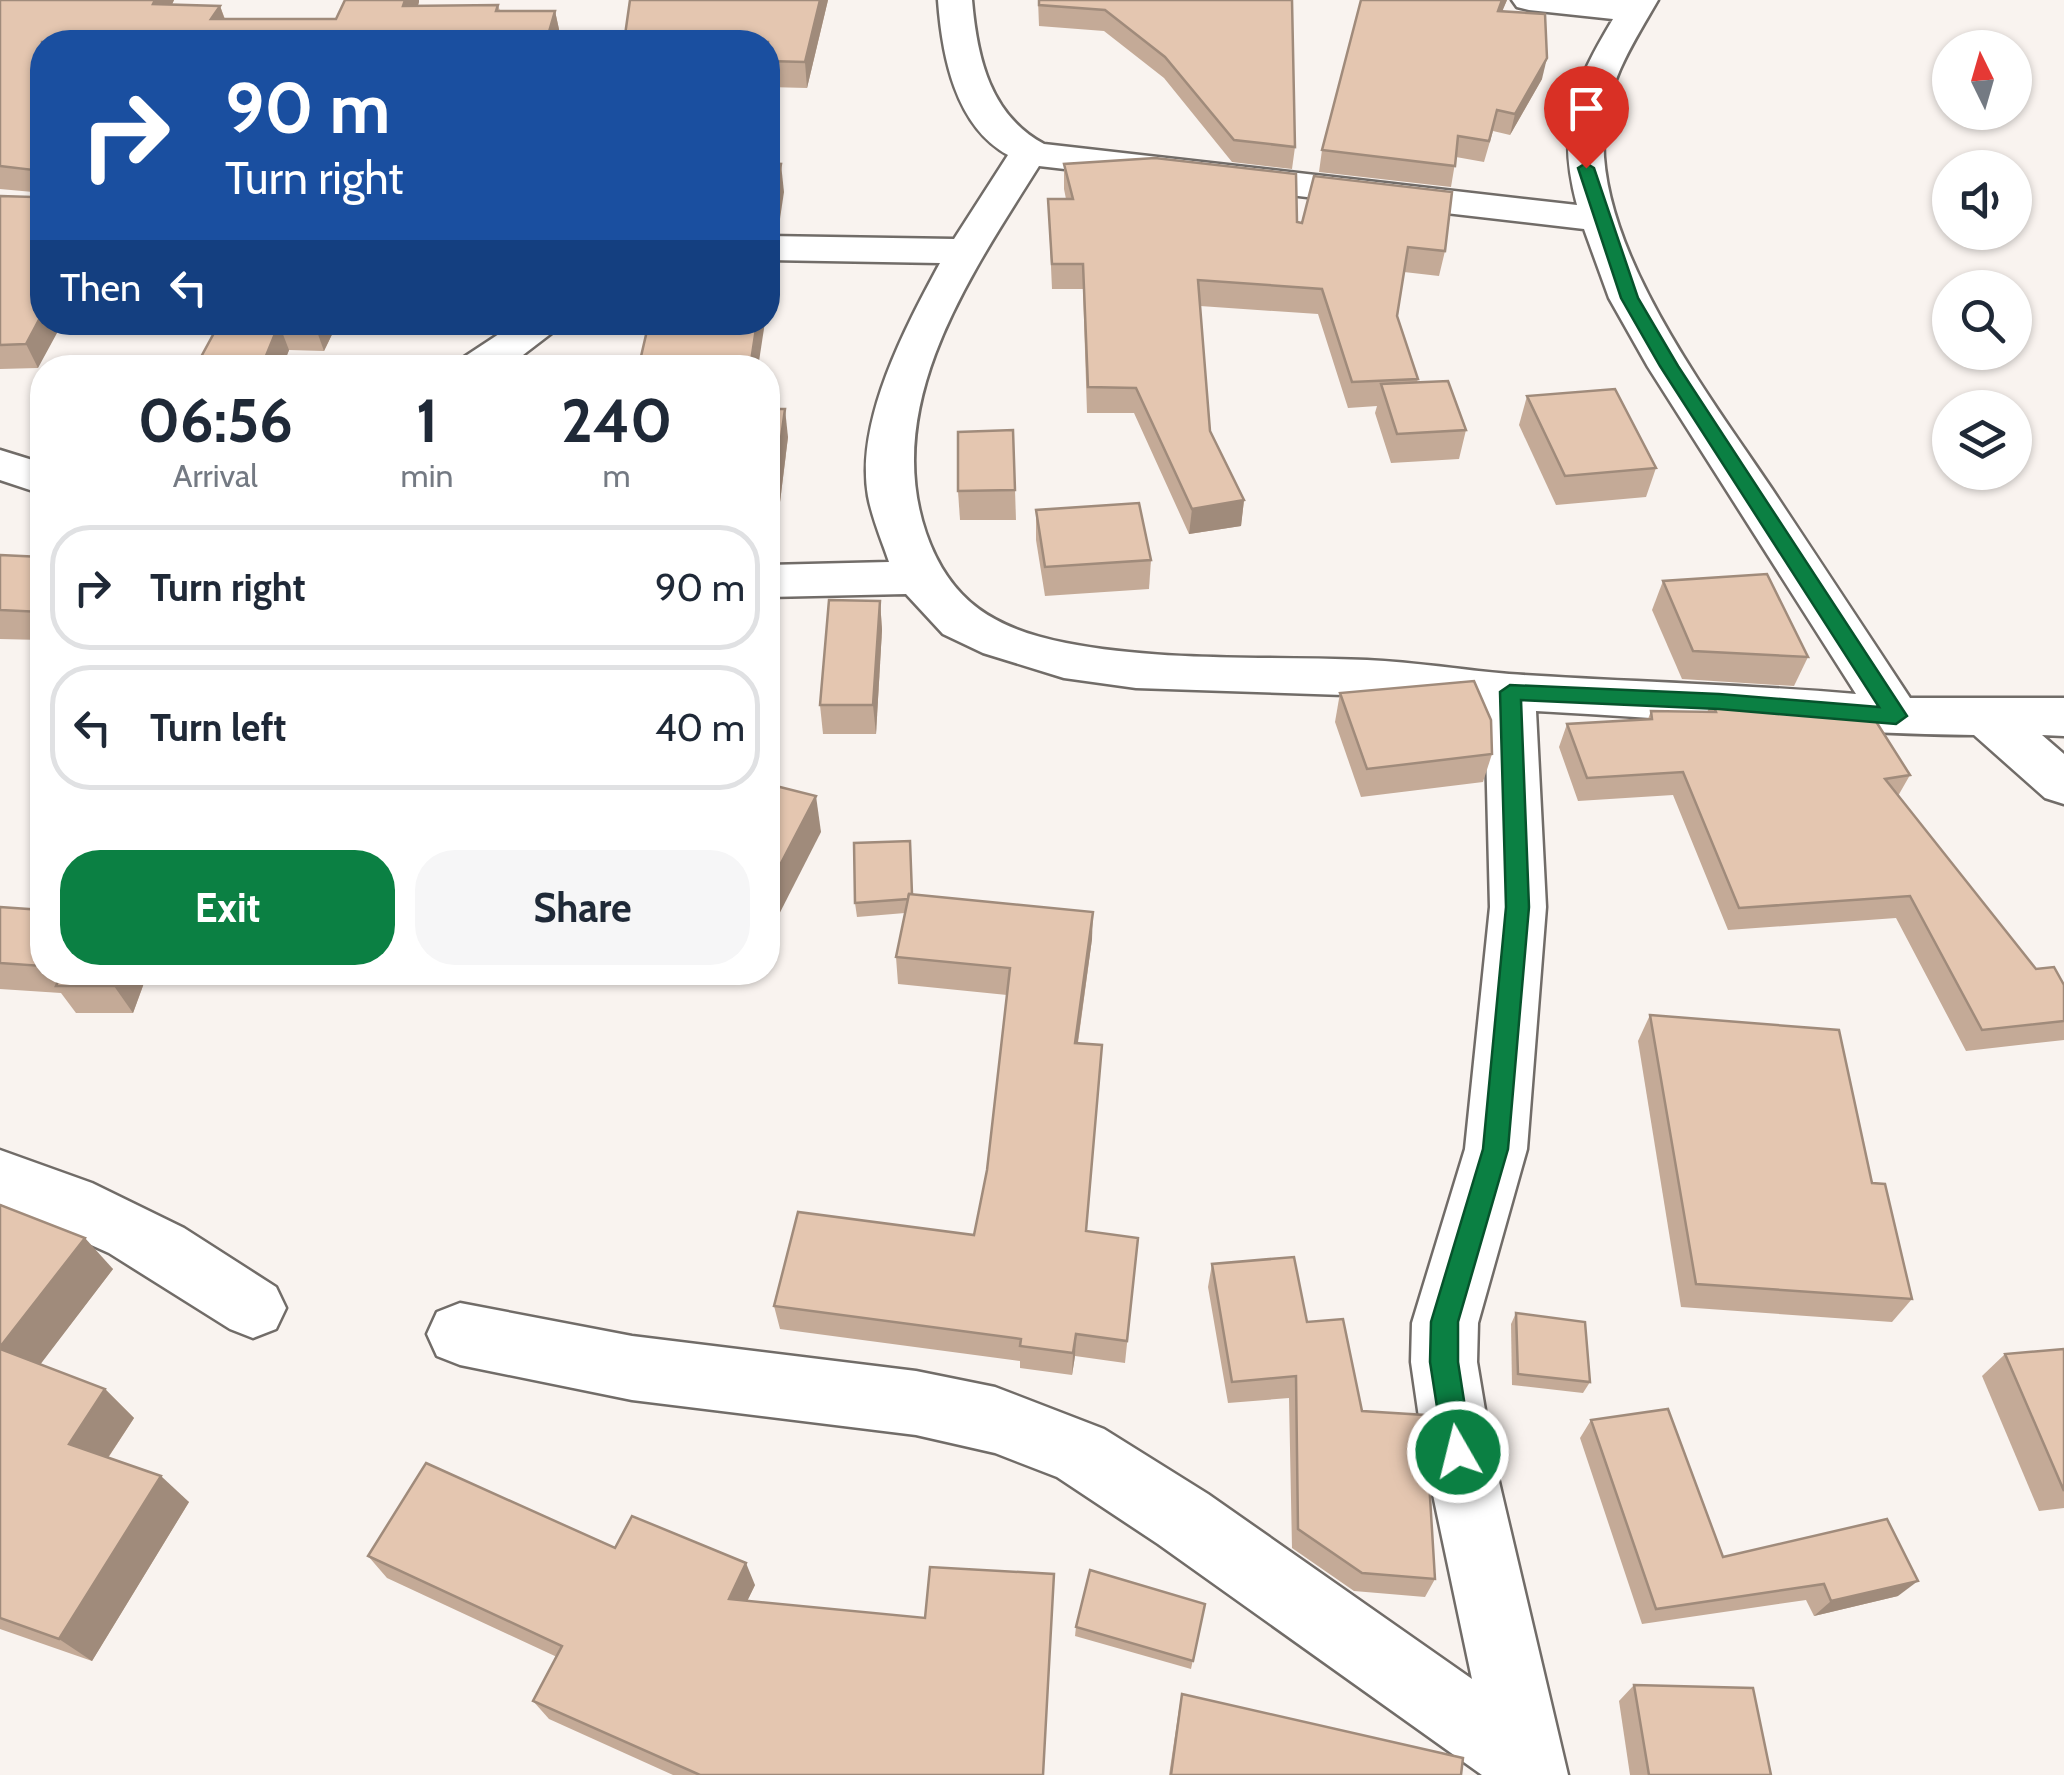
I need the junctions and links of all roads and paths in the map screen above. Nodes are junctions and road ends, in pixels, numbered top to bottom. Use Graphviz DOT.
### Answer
graph roads {
  1 [pos="955,0"];
  2 [pos="1529,0"];
  3 [pos="1639,5"];
  4 [pos="1028,151"];
  5 [pos="1600,220"];
  6 [pos="780,248"];
  7 [pos="966,252"];
  8 [pos="526,335"];
  9 [pos="496,355"];
  10 [pos="0,464"];
  11 [pos="30,475"];
  12 [pos="918,578"];
  13 [pos="780,580"];
  14 [pos="1510,692"];
  15 [pos="1984,715"];
  16 [pos="1896,716"];
  17 [pos="2064,717"];
  18 [pos="2064,784"];
  19 [pos="0,1176"];
  20 [pos="253,1308"];
  21 [pos="460,1334"];
  22 [pos="1528,1768"];
  1 -- 4 [label="street"];
  2 -- 3 [label="street"];
  3 -- 5 [label="street"];
  4 -- 5 [label="street"];
  4 -- 7 [label="street"];
  5 -- 16 [label="street"];
  6 -- 7 [label="street"];
  7 -- 12 [label="street"];
  8 -- 9 [label="street"];
  10 -- 11 [label="street"];
  12 -- 13 [label="street"];
  12 -- 14 [label="street"];
  14 -- 16 [label="street"];
  14 -- 22 [label="street"];
  15 -- 16 [label="street"];
  15 -- 17 [label="street"];
  15 -- 18 [label="street"];
  19 -- 20 [label="street"];
  21 -- 22 [label="street"];
}
